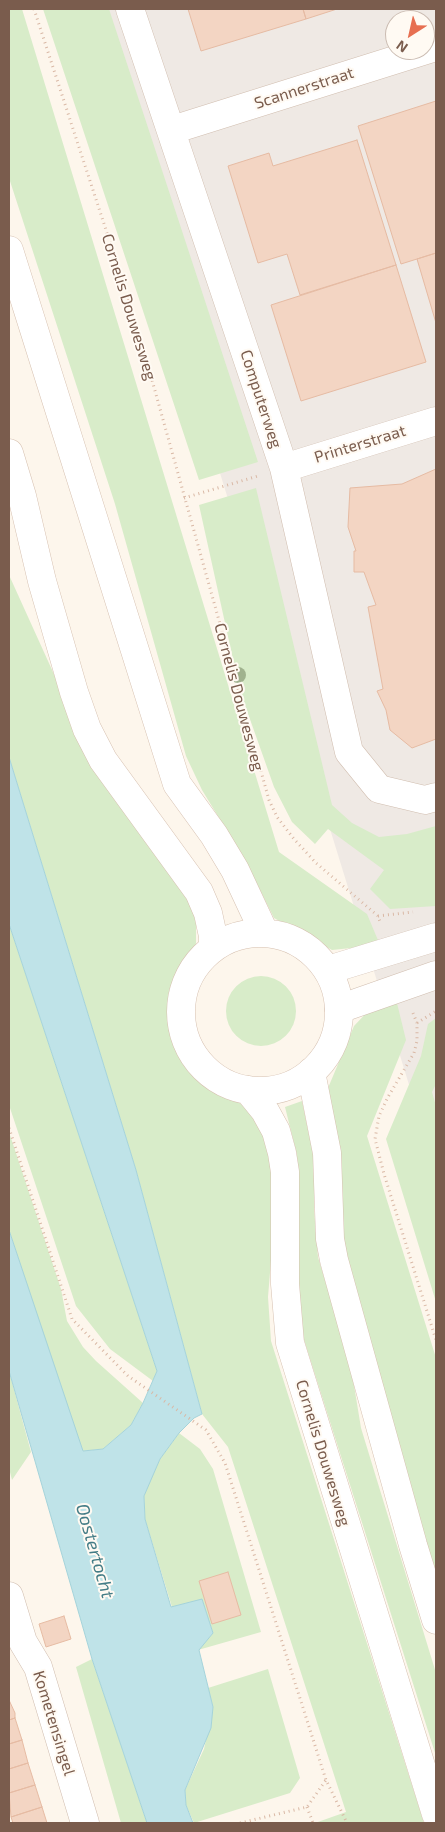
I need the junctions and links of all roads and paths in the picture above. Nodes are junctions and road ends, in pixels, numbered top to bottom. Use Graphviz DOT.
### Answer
graph roads {
  1 [pos="34,9"];
  2 [pos="130,9"];
  3 [pos="436,47"];
  4 [pos="172,130"];
  5 [pos="9,250"];
  6 [pos="436,420"];
  7 [pos="9,453"];
  8 [pos="284,468"];
  9 [pos="184,498"];
  10 [pos="436,797"];
  11 [pos="418,912"];
  12 [pos="378,916"];
  13 [pos="264,932"];
  14 [pos="436,937"];
  15 [pos="213,948"];
  16 [pos="390,950"];
  17 [pos="328,970"];
  18 [pos="436,975"];
  19 [pos="402,986"];
  20 [pos="339,1009"];
  21 [pos="436,1011"];
  22 [pos="417,1023"];
  23 [pos="311,1072"];
  24 [pos="248,1090"];
  25 [pos="9,1128"];
  26 [pos="436,1340"];
  27 [pos="9,1596"];
  28 [pos="436,1620"];
  29 [pos="16,1645"];
  30 [pos="326,1780"];
  31 [pos="306,1807"];
  32 [pos="436,1814"];
  33 [pos="86,1823"];
  34 [pos="240,1823"];
  35 [pos="313,1823"];
  36 [pos="347,1823"];
  1 -- 9 [label="path, Cornelis Douwesweg"];
  2 -- 4 [label="main road, Computerweg"];
  3 -- 4 [label="main road, Scannerstraat"];
  4 -- 8 [label="main road, Computerweg"];
  5 -- 13 [label="main road"];
  6 -- 8 [label="main road, Printerstraat"];
  7 -- 15 [label="main road"];
  8 -- 9 [label="path"];
  8 -- 10 [label="main road, Computerweg"];
  9 -- 12 [label="path, Cornelis Douwesweg"];
  11 -- 12 [label="path"];
  12 -- 16 [label="path"];
  13 -- 15 [label="main road"];
  13 -- 17 [label="main road"];
  14 -- 16 [label="main road"];
  15 -- 24 [label="main road"];
  16 -- 17 [label="main road"];
  17 -- 20 [label="main road"];
  18 -- 19 [label="main road"];
  19 -- 20 [label="main road"];
  19 -- 22 [label="path"];
  20 -- 23 [label="main road"];
  21 -- 22 [label="path"];
  22 -- 26 [label="path"];
  23 -- 24 [label="main road"];
  23 -- 28 [label="main road"];
  24 -- 32 [label="main road, Cornelis Douwesweg"];
  25 -- 30 [label="path"];
  27 -- 29 [label="main road, Kometensingel"];
  29 -- 33 [label="main road, Kometensingel"];
  30 -- 31 [label="path"];
  30 -- 36 [label="path"];
  31 -- 34 [label="path"];
  31 -- 35 [label="path"];
}
